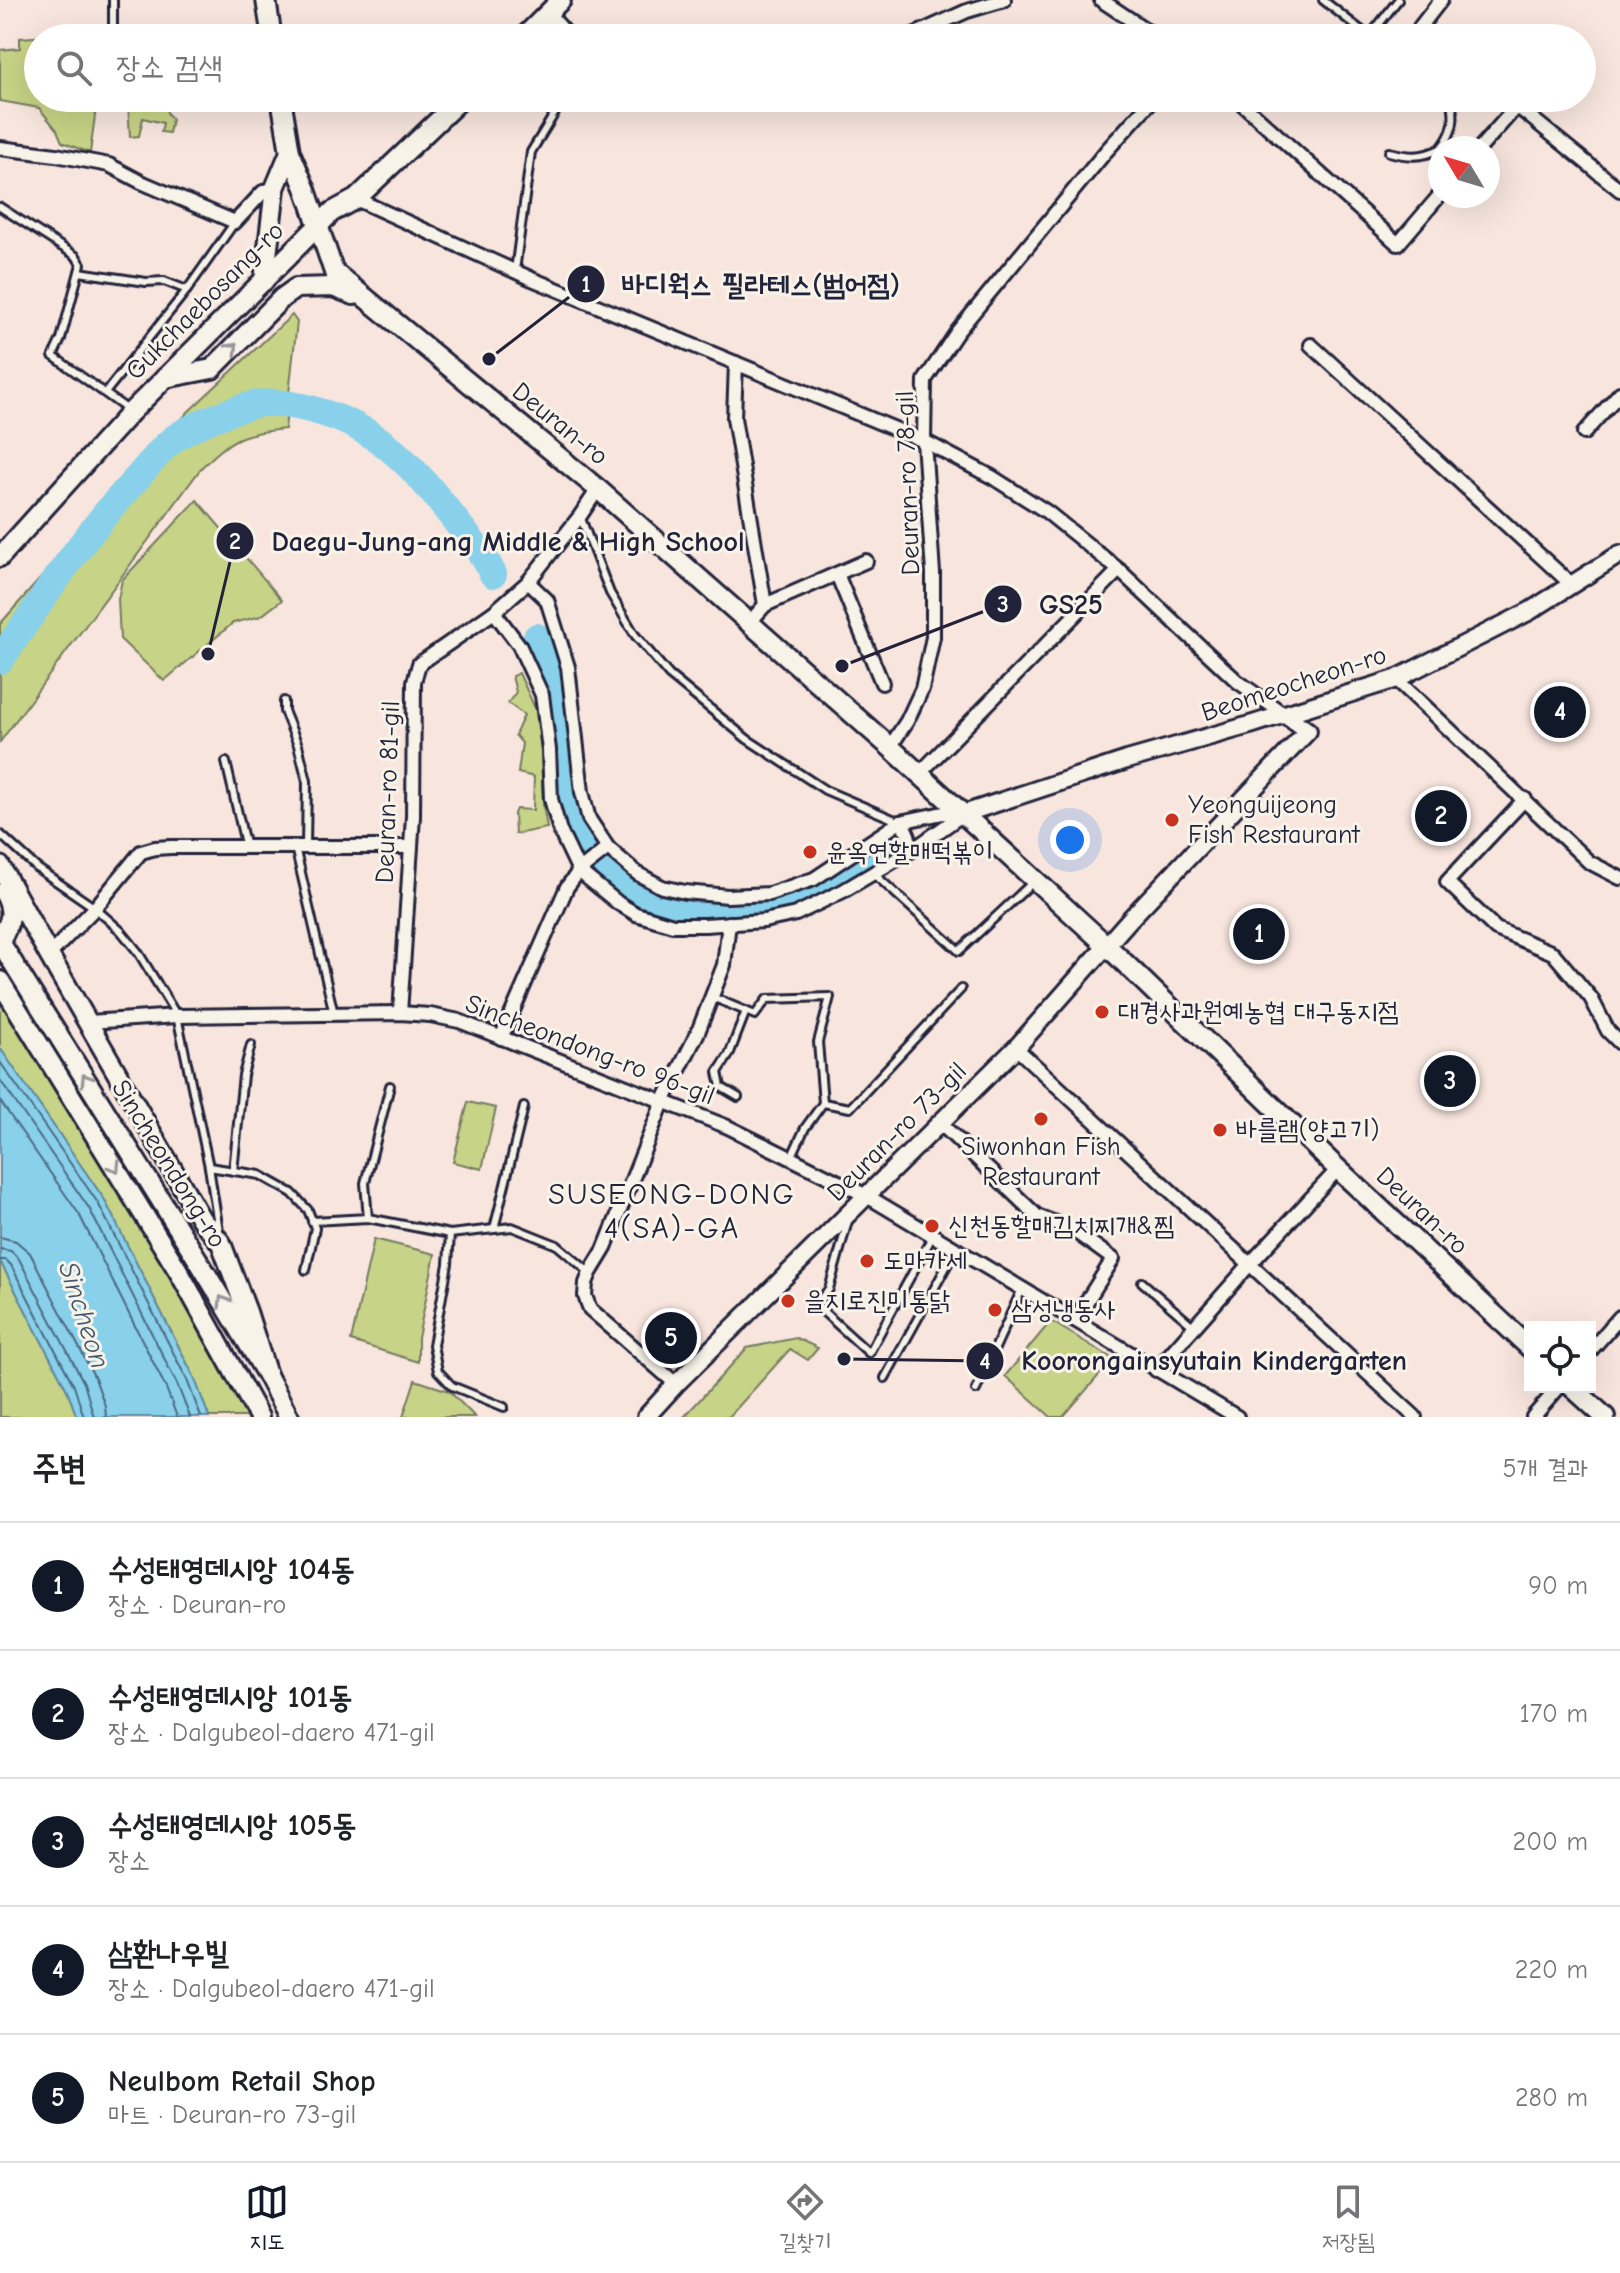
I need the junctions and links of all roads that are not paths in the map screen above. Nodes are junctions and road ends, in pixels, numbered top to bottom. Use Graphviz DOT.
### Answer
graph roads {
  1 [pos="113,0"];
  2 [pos="266,0"];
  3 [pos="1004,0"];
  4 [pos="1101,0"];
  5 [pos="1323,0"];
  6 [pos="1398,0"];
  7 [pos="1441,0"];
  8 [pos="555,7"];
  9 [pos="113,24"];
  10 [pos="270,24"];
  11 [pos="537,24"];
  12 [pos="938,24"];
  13 [pos="1137,24"];
  14 [pos="1353,24"];
  15 [pos="1380,24"];
  16 [pos="1422,24"];
  17 [pos="283,112"];
  18 [pos="447,112"];
  19 [pos="555,112"];
  20 [pos="1141,112"];
  21 [pos="1252,112"];
  22 [pos="1453,112"];
  23 [pos="1505,112"];
  24 [pos="1524,112"];
  25 [pos="1450,136"];
  26 [pos="1488,136"];
  27 [pos="0,148"];
  28 [pos="290,152"];
  29 [pos="1389,152"];
  30 [pos="1428,154"];
  31 [pos="275,188"];
  32 [pos="1620,190"];
  33 [pos="356,199"];
  34 [pos="0,207"];
  35 [pos="1429,208"];
  36 [pos="235,222"];
  37 [pos="318,226"];
  38 [pos="515,271"];
  39 [pos="79,272"];
  40 [pos="263,282"];
  41 [pos="187,290"];
  42 [pos="370,302"];
  43 [pos="1311,345"];
  44 [pos="736,363"];
  45 [pos="165,378"];
  46 [pos="105,393"];
  47 [pos="1620,393"];
  48 [pos="131,412"];
  49 [pos="1584,433"];
  50 [pos="924,441"];
  51 [pos="598,489"];
  52 [pos="580,516"];
  53 [pos="1620,554"];
  54 [pos="0,557"];
  55 [pos="866,561"];
  56 [pos="1119,570"];
  57 [pos="837,574"];
  58 [pos="530,579"];
  59 [pos="1572,585"];
  60 [pos="765,605"];
  61 [pos="494,612"];
  62 [pos="750,622"];
  63 [pos="1396,679"];
  64 [pos="882,683"];
  65 [pos="284,701"];
  66 [pos="1285,715"];
  67 [pos="890,747"];
  68 [pos="226,762"];
  69 [pos="919,774"];
  70 [pos="1525,799"];
  71 [pos="963,814"];
  72 [pos="900,822"];
  73 [pos="0,834"];
  74 [pos="301,847"];
  75 [pos="411,847"];
  76 [pos="246,848"];
  77 [pos="607,849"];
  78 [pos="904,855"];
  79 [pos="1620,862"];
  80 [pos="0,866"];
  81 [pos="579,871"];
  82 [pos="873,873"];
  83 [pos="1618,877"];
  84 [pos="1035,880"];
  85 [pos="1,892"];
  86 [pos="95,908"];
  87 [pos="729,923"];
  88 [pos="0,941"];
  89 [pos="1106,945"];
  90 [pos="49,955"];
  91 [pos="0,981"];
  92 [pos="961,989"];
  93 [pos="712,997"];
  94 [pos="746,1011"];
  95 [pos="400,1013"];
  96 [pos="334,1014"];
  97 [pos="177,1016"];
  98 [pos="89,1022"];
  99 [pos="501,1038"];
  100 [pos="1620,1043"];
  101 [pos="251,1045"];
  102 [pos="1016,1048"];
  103 [pos="390,1086"];
  104 [pos="738,1097"];
  105 [pos="663,1102"];
  106 [pos="823,1103"];
  107 [pos="524,1107"];
  108 [pos="940,1123"];
  109 [pos="791,1158"];
  110 [pos="209,1167"];
  111 [pos="1338,1169"];
  112 [pos="233,1171"];
  113 [pos="867,1196"];
  114 [pos="851,1211"];
  115 [pos="368,1218"];
  116 [pos="312,1221"];
  117 [pos="494,1229"];
  118 [pos="450,1234"];
  119 [pos="933,1235"];
  120 [pos="221,1243"];
  121 [pos="956,1249"];
  122 [pos="1250,1264"];
  123 [pos="306,1270"];
  124 [pos="590,1273"];
  125 [pos="1142,1282"];
  126 [pos="1022,1289"];
  127 [pos="1620,1317"];
  128 [pos="1075,1320"];
  129 [pos="1194,1327"];
  130 [pos="1524,1342"];
  131 [pos="1596,1344"];
  132 [pos="1156,1370"];
  133 [pos="267,1375"];
  134 [pos="885,1378"];
  135 [pos="676,1384"];
  136 [pos="976,1390"];
  137 [pos="1554,1393"];
  138 [pos="1579,1393"];
  139 [pos="504,1407"];
  140 [pos="259,1417"];
  141 [pos="289,1417"];
  142 [pos="646,1417"];
  143 [pos="1237,1417"];
  144 [pos="1415,1417"];
  145 [pos="1533,1417"];
  146 [pos="1605,1417"];
  1 -- 9 [label="lane"];
  2 -- 10 [label="main road"];
  3 -- 12 [label="street"];
  4 -- 13 [label="street"];
  5 -- 14 [label="lane"];
  6 -- 15 [label="lane"];
  7 -- 16 [label="street"];
  8 -- 11 [label="main road"];
  17 -- 28 [label="main road, Deuran-ro"];
  18 -- 33 [label="main road, Gukchaebosang-ro"];
  19 -- 38 [label="lane"];
  20 -- 50 [label="street, Deuran-ro 78-gil"];
  21 -- 35 [label="street"];
  22 -- 25 [label="lane"];
  23 -- 26 [label="street"];
  24 -- 32 [label="street"];
  27 -- 36 [label="street"];
  28 -- 31 [label="main road"];
  28 -- 37 [label="main road, Deuran-ro"];
  29 -- 30 [label="lane"];
  31 -- 36 [label="street"];
  31 -- 40 [label="main road"];
  33 -- 37 [label="main road, Gukchaebosang-ro"];
  33 -- 38 [label="street"];
  34 -- 39 [label="lane"];
  36 -- 41 [label="lane"];
  37 -- 40 [label="main road, Gukchaebosang-ro"];
  37 -- 42 [label="main road, Deuran-ro"];
  38 -- 44 [label="street"];
  39 -- 41 [label="lane"];
  39 -- 46 [label="lane"];
  40 -- 45 [label="main road, Gukchaebosang-ro"];
  41 -- 46 [label="lane"];
  45 -- 42 [label="main road, one-way"];
  42 -- 51 [label="main road, Deuran-ro"];
  43 -- 59 [label="street"];
  44 -- 50 [label="street"];
  44 -- 60 [label="street"];
  45 -- 48 [label="main road, Gukchaebosang-ro"];
  46 -- 48 [label="lane"];
  47 -- 49 [label="street"];
  48 -- 54 [label="main road, Gukchaebosang-ro"];
  50 -- 56 [label="street"];
  50 -- 67 [label="street, Deuran-ro 78-gil"];
  51 -- 52 [label="street"];
  51 -- 62 [label="main road, Deuran-ro"];
  52 -- 58 [label="street"];
  52 -- 72 [label="lane"];
  53 -- 59 [label="street, Beomeocheon-ro"];
  55 -- 57 [label="street"];
  56 -- 66 [label="street"];
  56 -- 69 [label="street"];
  57 -- 60 [label="street"];
  57 -- 64 [label="street"];
  58 -- 61 [label="street"];
  58 -- 77 [label="street"];
  59 -- 63 [label="street, Beomeocheon-ro"];
  60 -- 62 [label="street"];
  61 -- 75 [label="street, Deuran-ro 81-gil"];
  61 -- 81 [label="street"];
  62 -- 67 [label="main road, Deuran-ro"];
  63 -- 66 [label="street, Beomeocheon-ro"];
  63 -- 70 [label="street"];
  65 -- 74 [label="lane"];
  66 -- 71 [label="street, Beomeocheon-ro"];
  66 -- 89 [label="street"];
  67 -- 69 [label="main road, Deuran-ro"];
  68 -- 76 [label="lane"];
  69 -- 71 [label="main road, Deuran-ro"];
  70 -- 83 [label="street"];
  70 -- 100 [label="street"];
  71 -- 72 [label="street"];
  71 -- 78 [label="street"];
  71 -- 84 [label="main road, Deuran-ro"];
  72 -- 77 [label="street"];
  72 -- 78 [label="street"];
  73 -- 86 [label="lane"];
  74 -- 75 [label="street"];
  74 -- 76 [label="street"];
  74 -- 96 [label="lane"];
  75 -- 95 [label="street, Deuran-ro 81-gil"];
  76 -- 86 [label="street"];
  77 -- 81 [label="street"];
  78 -- 82 [label="street"];
  79 -- 83 [label="street"];
  80 -- 90 [label="main road"];
  81 -- 87 [label="street"];
  81 -- 99 [label="street"];
  82 -- 84 [label="lane"];
  82 -- 87 [label="street"];
  84 -- 89 [label="main road, Deuran-ro"];
  85 -- 88 [label="main road"];
  86 -- 90 [label="street"];
  86 -- 97 [label="lane"];
  87 -- 93 [label="street"];
  133 -- 88 [label="main road, Sincheondong-ro, one-way"];
  89 -- 102 [label="street, Deuran-ro 73-gil"];
  89 -- 111 [label="main road, Deuran-ro"];
  90 -- 98 [label="main road"];
  91 -- 140 [label="main road, Sincheondong-ro, one-way"];
  92 -- 106 [label="lane"];
  93 -- 94 [label="lane"];
  93 -- 105 [label="street"];
  94 -- 104 [label="lane"];
  94 -- 106 [label="lane"];
  95 -- 96 [label="street, Sincheondong-ro 96-gil"];
  95 -- 99 [label="street, Sincheondong-ro 96-gil"];
  96 -- 97 [label="street, Sincheondong-ro 96-gil"];
  97 -- 98 [label="street, Sincheondong-ro 96-gil"];
  97 -- 110 [label="lane"];
  98 -- 120 [label="main road"];
  99 -- 105 [label="street, Sincheondong-ro 96-gil"];
  101 -- 112 [label="lane"];
  102 -- 108 [label="street, Deuran-ro 73-gil"];
  102 -- 122 [label="street"];
  103 -- 115 [label="lane"];
  105 -- 109 [label="street, Sincheondong-ro 96-gil"];
  105 -- 124 [label="street"];
  106 -- 109 [label="lane"];
  107 -- 117 [label="lane"];
  108 -- 113 [label="street, Deuran-ro 73-gil"];
  108 -- 128 [label="street"];
  109 -- 113 [label="street, Sincheondong-ro 96-gil"];
  110 -- 112 [label="lane"];
  110 -- 120 [label="lane"];
  111 -- 122 [label="street"];
  111 -- 130 [label="main road, Deuran-ro"];
  112 -- 116 [label="lane"];
  113 -- 114 [label="street, Deuran-ro 73-gil"];
  113 -- 119 [label="street, Sincheondong-ro 96-gil"];
  114 -- 119 [label="lane"];
  114 -- 135 [label="street, Deuran-ro 73-gil"];
  115 -- 116 [label="lane"];
  115 -- 118 [label="lane"];
  116 -- 123 [label="lane"];
  117 -- 118 [label="lane"];
  117 -- 124 [label="lane"];
  118 -- 139 [label="lane"];
  119 -- 121 [label="street, Sincheondong-ro 96-gil"];
  120 -- 133 [label="main road"];
  121 -- 126 [label="street, Sincheondong-ro 96-gil"];
  121 -- 134 [label="lane"];
  122 -- 129 [label="street"];
  122 -- 144 [label="street"];
  124 -- 135 [label="street"];
  125 -- 129 [label="lane"];
  126 -- 128 [label="street, Sincheondong-ro 96-gil"];
  126 -- 136 [label="lane"];
  127 -- 131 [label="street"];
  128 -- 132 [label="street, Sincheondong-ro 96-gil"];
  129 -- 132 [label="street"];
  132 -- 143 [label="street, Sincheondong-ro 96-gil"];
  133 -- 141 [label="main road, Sincheondong-ro"];
  135 -- 142 [label="street, Deuran-ro 73-gil"];
  137 -- 145 [label="street"];
  138 -- 146 [label="main road"];
}
